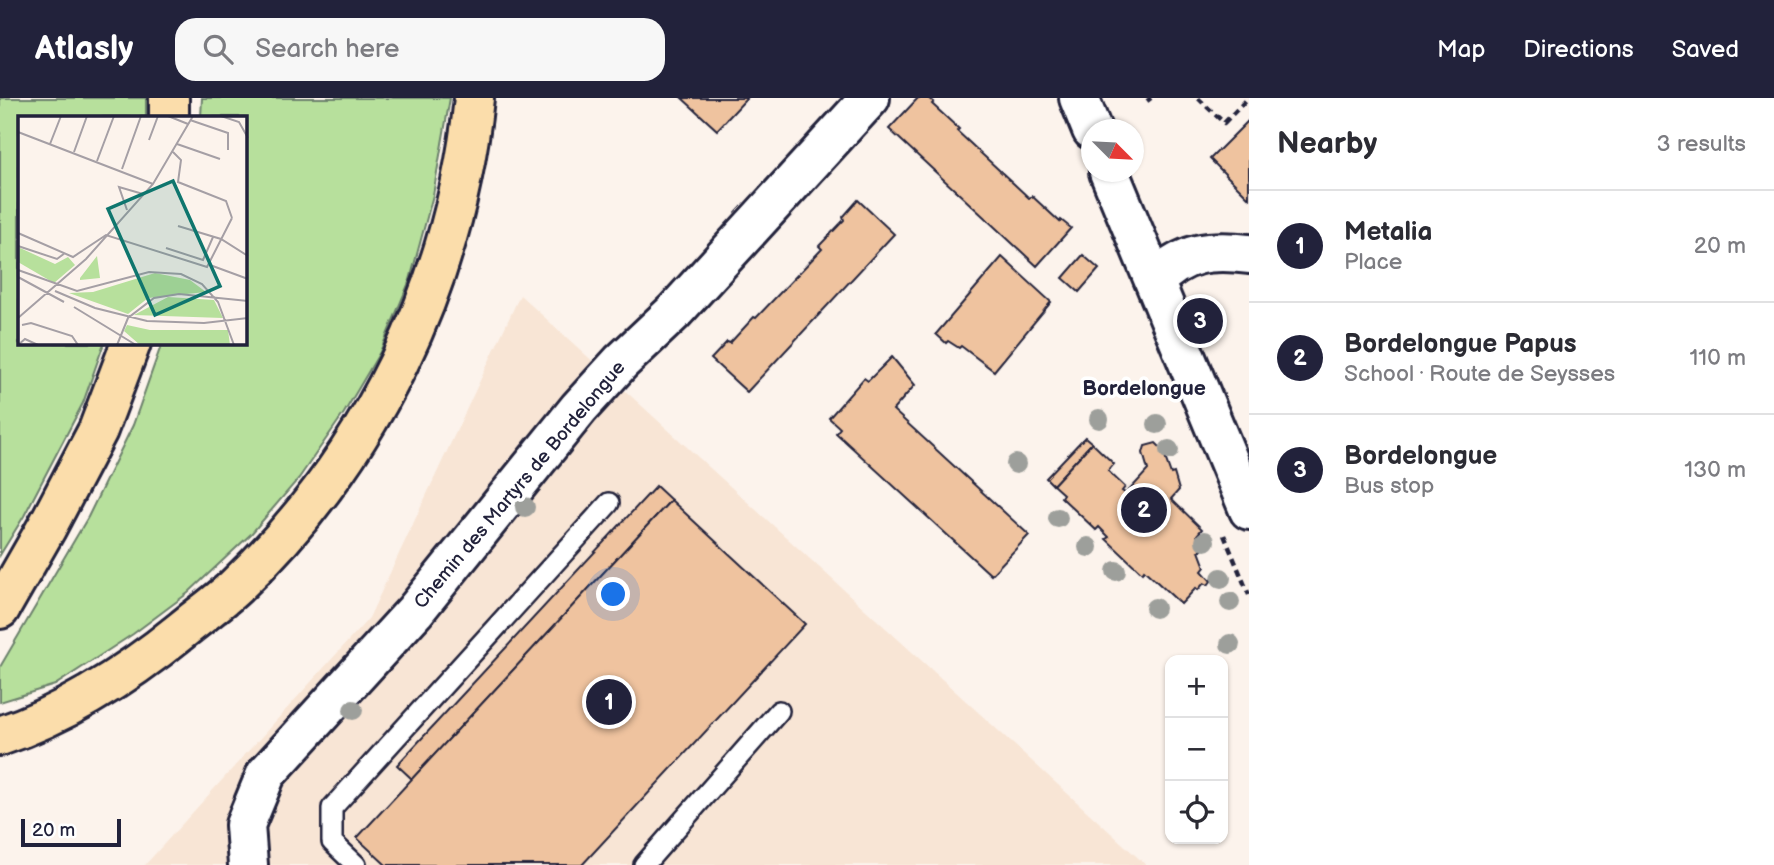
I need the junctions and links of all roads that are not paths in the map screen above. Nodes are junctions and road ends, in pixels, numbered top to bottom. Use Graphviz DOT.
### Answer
graph roads {
  1 [pos="169,98"];
  2 [pos="474,98"];
  3 [pos="870,98"];
  4 [pos="1079,98"];
  5 [pos="169,116"];
  6 [pos="1088,119"];
  7 [pos="1113,182"];
  8 [pos="1249,254"];
  9 [pos="1155,281"];
  10 [pos="130,345"];
  11 [pos="609,503"];
  12 [pos="1249,507"];
  13 [pos="0,609"];
  14 [pos="779,711"];
  15 [pos="0,736"];
  16 [pos="245,864"];
  17 [pos="356,865"];
  18 [pos="644,865"];
  1 -- 5 [label="highway"];
  2 -- 15 [label="highway"];
  3 -- 16 [label="street, Chemin des Martyrs de Bordelongue"];
  4 -- 6 [label="street"];
  7 -- 9 [label="street"];
  8 -- 9 [label="street"];
  9 -- 12 [label="street"];
  10 -- 13 [label="highway"];
  11 -- 17 [label="lane"];
  14 -- 18 [label="lane"];
}
